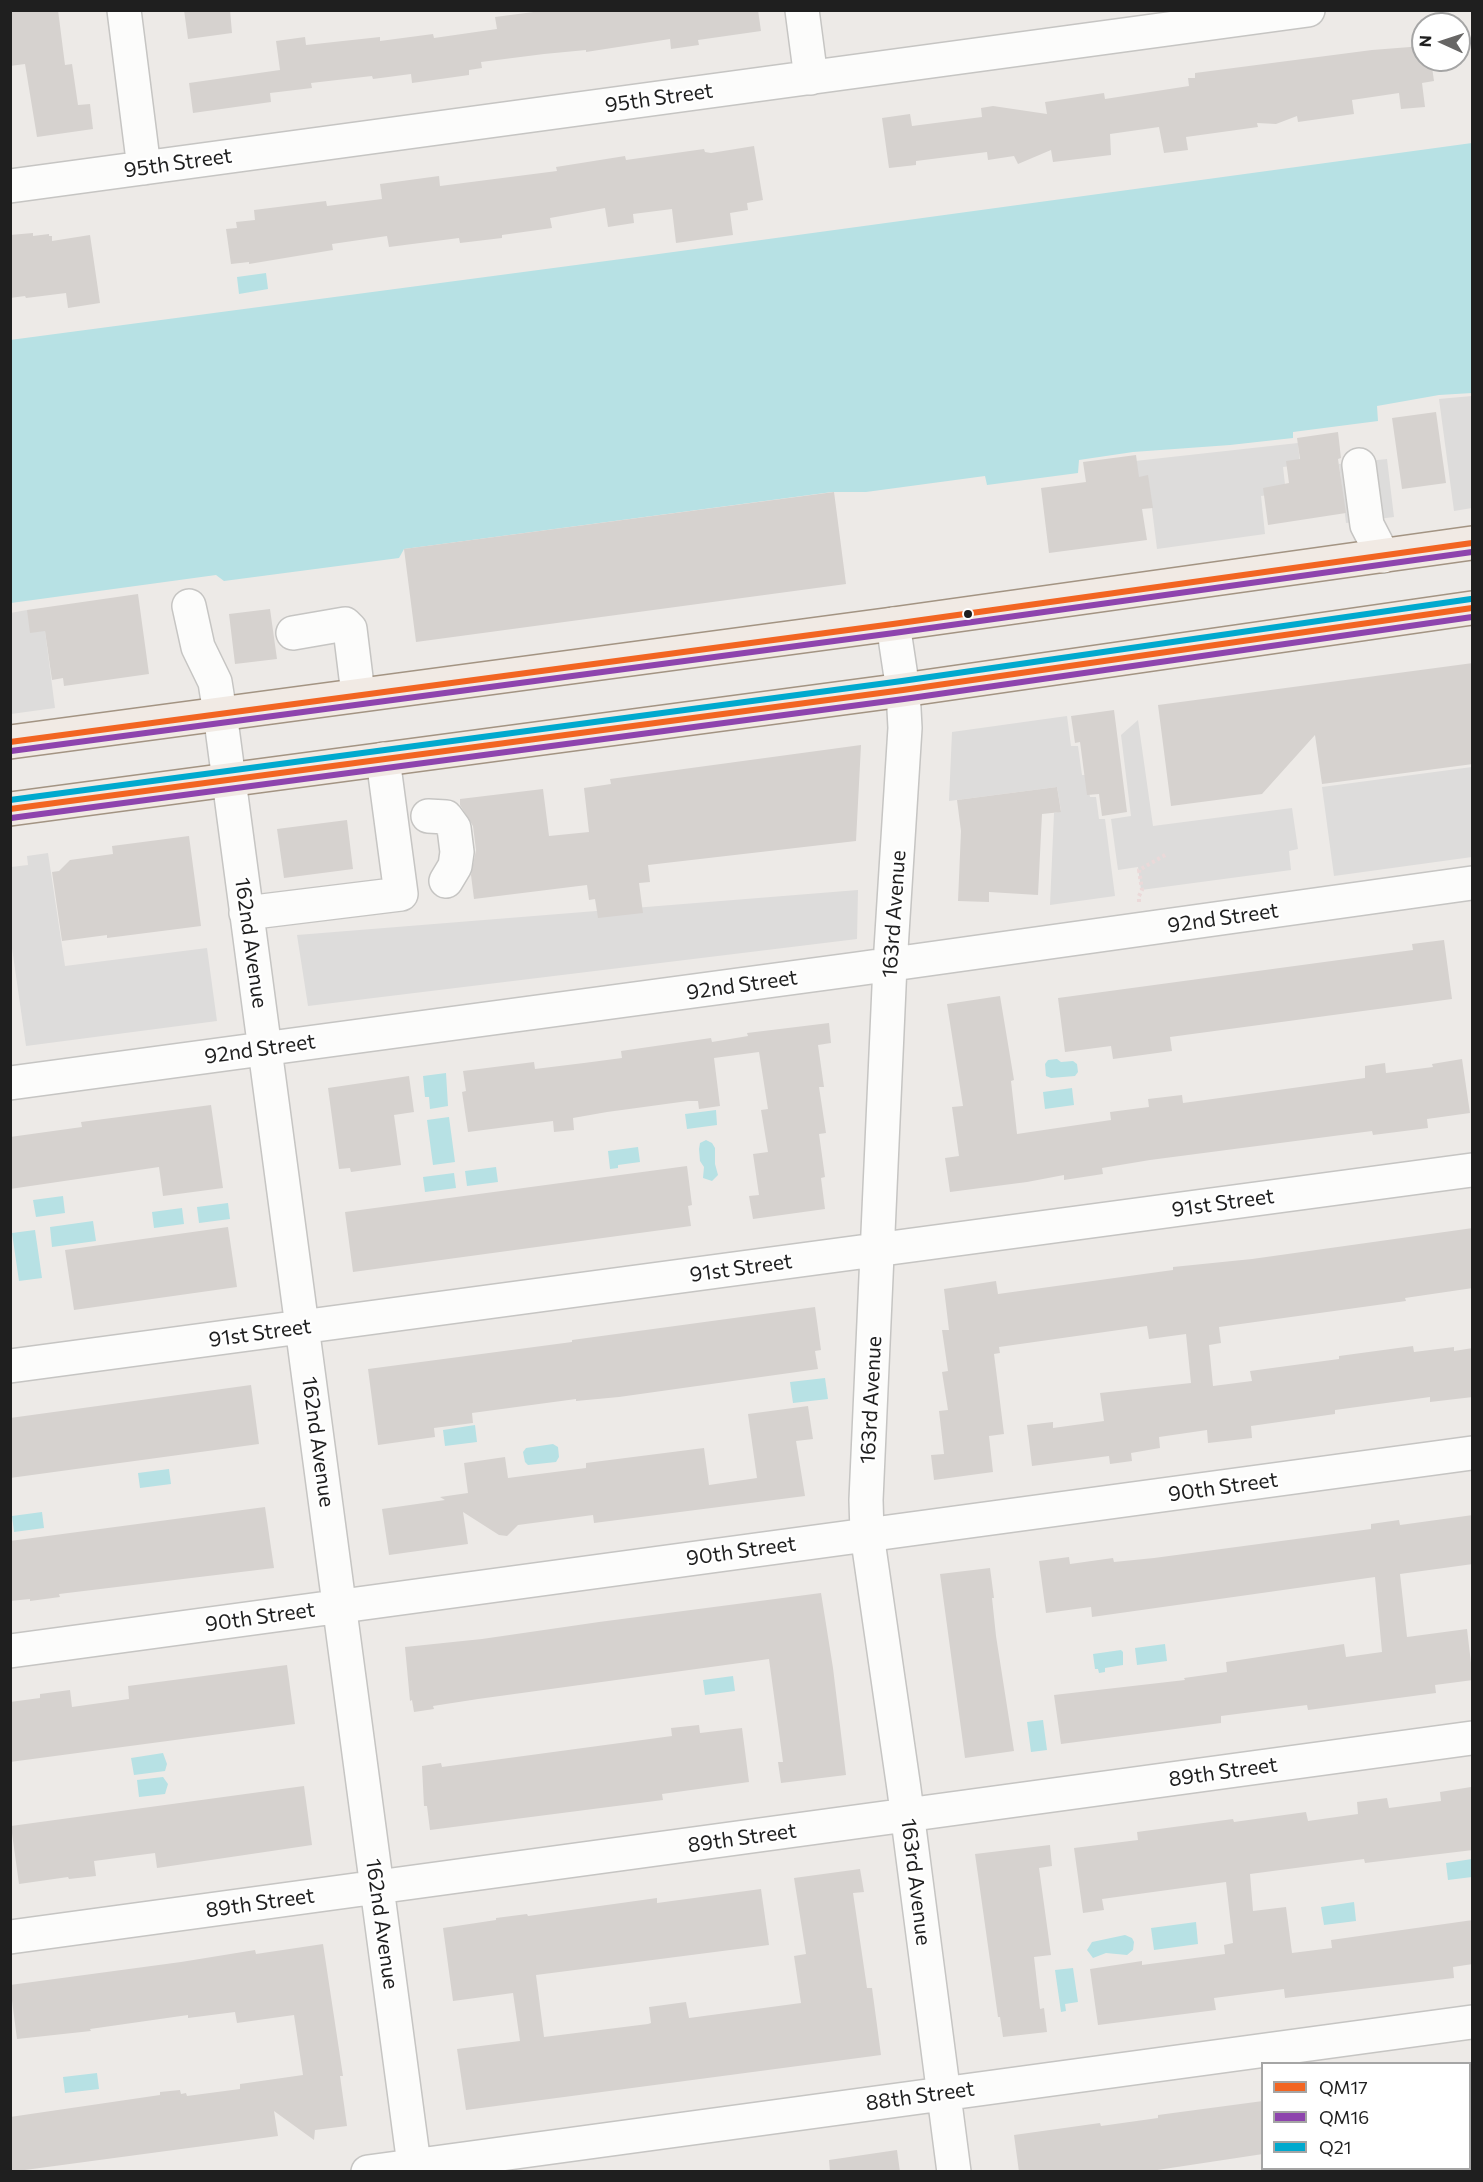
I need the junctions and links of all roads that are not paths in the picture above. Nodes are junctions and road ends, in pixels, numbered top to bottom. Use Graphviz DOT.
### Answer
graph roads {
  1 [pos="124,10"];
  2 [pos="802,10"];
  3 [pos="1308,10"];
  4 [pos="811,78"];
  5 [pos="144,168"];
  6 [pos="10,186"];
  7 [pos="1359,465"];
  8 [pos="1473,543"];
  9 [pos="1383,556"];
  10 [pos="189,606"];
  11 [pos="1473,608"];
  12 [pos="893,624"];
  13 [pos="293,633"];
  14 [pos="903,690"];
  15 [pos="358,694"];
  16 [pos="220,713"];
  17 [pos="10,742"];
  18 [pos="383,759"];
  19 [pos="228,778"];
  20 [pos="10,808"];
  21 [pos="392,822"];
  22 [pos="1473,883"];
  23 [pos="401,894"];
  24 [pos="246,913"];
  25 [pos="890,965"];
  26 [pos="265,1049"];
  27 [pos="10,1083"];
  28 [pos="1473,1170"];
  29 [pos="879,1250"];
  30 [pos="302,1327"];
  31 [pos="10,1366"];
  32 [pos="1473,1453"];
  33 [pos="867,1534"];
  34 [pos="339,1606"];
  35 [pos="10,1651"];
  36 [pos="1473,1738"];
  37 [pos="907,1815"];
  38 [pos="377,1888"];
  39 [pos="10,1937"];
  40 [pos="1473,2022"];
  41 [pos="944,2093"];
  42 [pos="415,2168"];
  43 [pos="368,2172"];
  44 [pos="954,2172"];
  1 -- 5 [label="street"];
  2 -- 4 [label="street"];
  3 -- 4 [label="street, 95th Street"];
  4 -- 5 [label="street, 95th Street"];
  5 -- 6 [label="street, 95th Street"];
  7 -- 9 [label="street"];
  8 -- 9 [label="main road"];
  9 -- 12 [label="main road"];
  10 -- 16 [label="street, 162nd Avenue"];
  11 -- 14 [label="main road"];
  12 -- 14 [label="street, 163rd Avenue"];
  12 -- 15 [label="main road"];
  13 -- 15 [label="street"];
  14 -- 18 [label="main road"];
  14 -- 25 [label="street, 163rd Avenue"];
  15 -- 16 [label="main road"];
  16 -- 17 [label="main road"];
  16 -- 19 [label="street, 162nd Avenue"];
  18 -- 19 [label="main road"];
  18 -- 21 [label="street"];
  19 -- 20 [label="main road"];
  19 -- 24 [label="street, 162nd Avenue"];
  21 -- 23 [label="street"];
  21 -- 23 [label="street"];
  22 -- 25 [label="street, 92nd Street"];
  23 -- 24 [label="street"];
  24 -- 26 [label="street, 162nd Avenue"];
  25 -- 26 [label="street, 92nd Street"];
  25 -- 29 [label="street, 163rd Avenue"];
  26 -- 27 [label="street, 92nd Street"];
  26 -- 30 [label="street, 162nd Avenue"];
  28 -- 29 [label="street, 91st Street"];
  29 -- 30 [label="street, 91st Street"];
  29 -- 33 [label="street, 163rd Avenue"];
  30 -- 31 [label="street, 91st Street"];
  30 -- 34 [label="street, 162nd Avenue"];
  32 -- 33 [label="street, 90th Street"];
  33 -- 34 [label="street, 90th Street"];
  33 -- 37 [label="street, 163rd Avenue"];
  34 -- 35 [label="street, 90th Street"];
  34 -- 38 [label="street, 162nd Avenue"];
  36 -- 37 [label="street, 89th Street"];
  37 -- 38 [label="street, 89th Street"];
  37 -- 41 [label="street, 163rd Avenue"];
  38 -- 39 [label="street, 89th Street"];
  38 -- 42 [label="street, 162nd Avenue"];
  40 -- 41 [label="street, 88th Street"];
  41 -- 42 [label="street, 88th Street"];
  41 -- 44 [label="street, 163rd Avenue"];
  42 -- 43 [label="street, 88th Street"];
}
